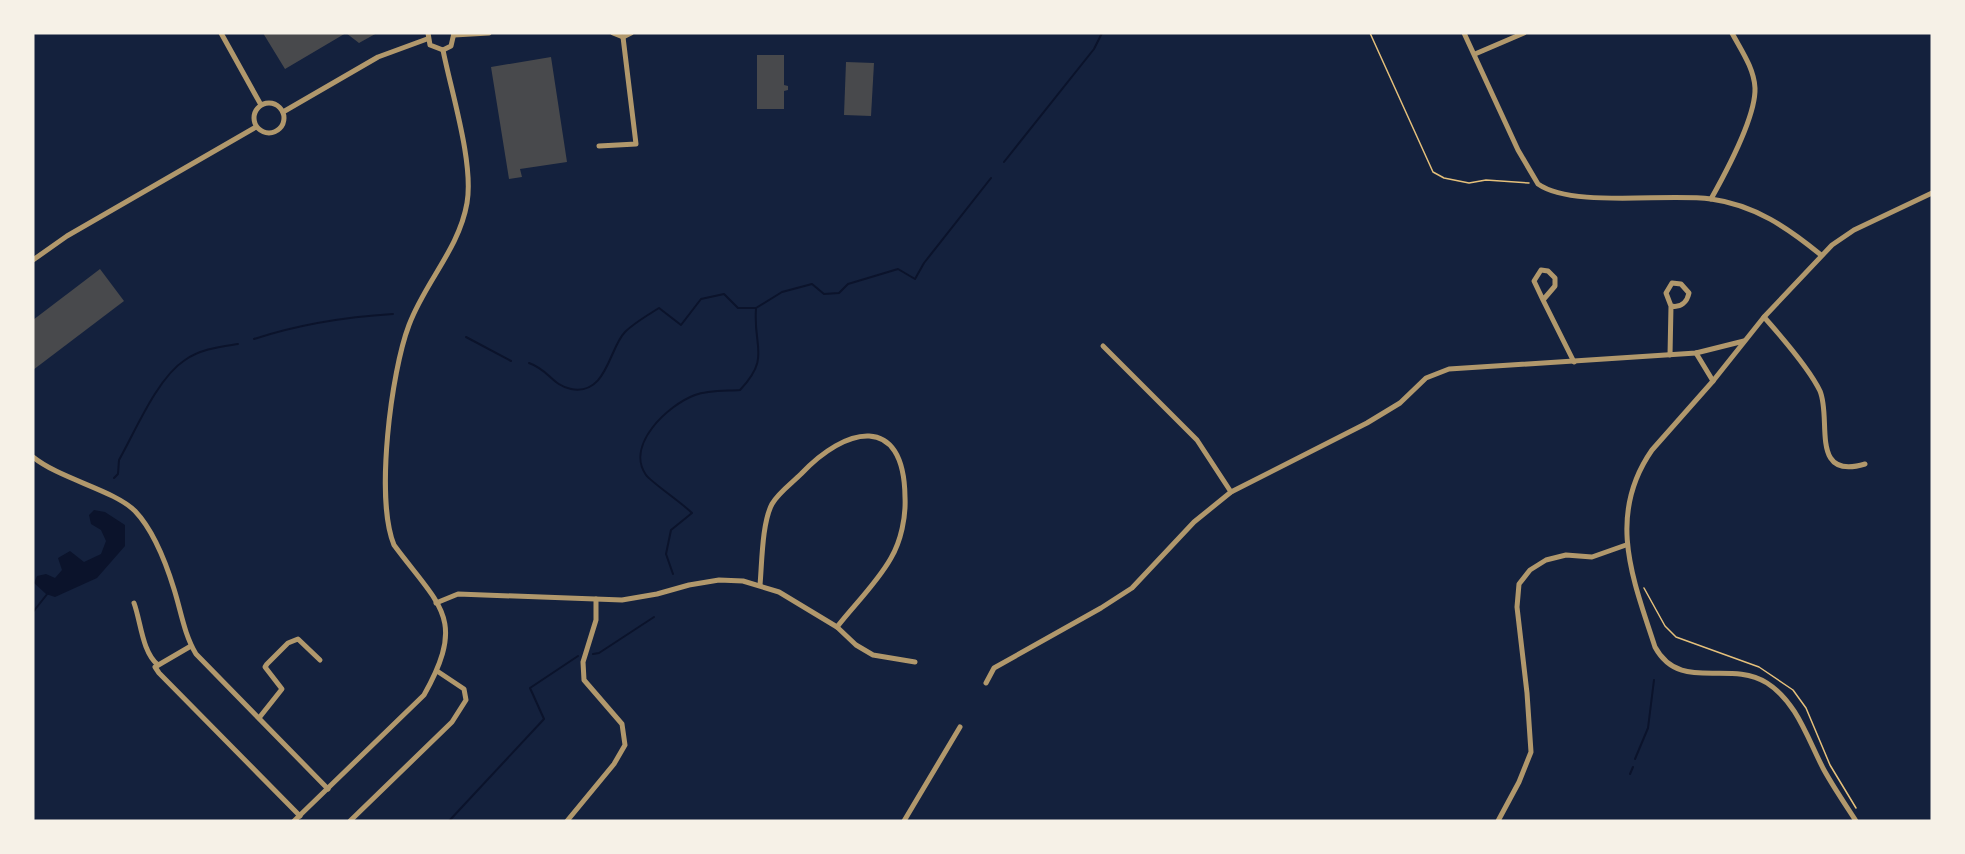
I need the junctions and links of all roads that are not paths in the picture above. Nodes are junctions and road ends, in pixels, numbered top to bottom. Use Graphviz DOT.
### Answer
graph roads {
  1 [pos="221,33"];
  2 [pos="489,33"];
  3 [pos="613,33"];
  4 [pos="631,33"];
  5 [pos="1464,33"];
  6 [pos="1524,33"];
  7 [pos="1732,33"];
  8 [pos="454,34"];
  9 [pos="428,36"];
  10 [pos="623,37"];
  11 [pos="443,50"];
  12 [pos="1475,54"];
  13 [pos="261,105"];
  14 [pos="283,111"];
  15 [pos="256,127"];
  16 [pos="599,147"];
  17 [pos="1932,193"];
  18 [pos="1711,199"];
  19 [pos="1821,255"];
  20 [pos="33,261"];
  21 [pos="1543,300"];
  22 [pos="1671,306"];
  23 [pos="1764,317"];
  24 [pos="1744,340"];
  25 [pos="1103,346"];
  26 [pos="1696,353"];
  27 [pos="1670,355"];
  28 [pos="1574,362"];
  29 [pos="1713,381"];
  30 [pos="33,457"];
  31 [pos="36,463"];
  32 [pos="1865,464"];
  33 [pos="1232,492"];
  34 [pos="1626,544"];
  35 [pos="760,585"];
  36 [pos="596,599"];
  37 [pos="134,603"];
  38 [pos="436,603"];
  39 [pos="837,627"];
  40 [pos="191,646"];
  41 [pos="320,660"];
  42 [pos="915,662"];
  43 [pos="158,665"];
  44 [pos="437,671"];
  45 [pos="986,683"];
  46 [pos="259,718"];
  47 [pos="960,727"];
  48 [pos="328,789"];
  49 [pos="300,816"];
  50 [pos="294,821"];
  51 [pos="350,821"];
  52 [pos="567,821"];
  53 [pos="904,821"];
  54 [pos="1498,821"];
  55 [pos="1856,821"];
  1 -- 13 [label="street"];
  2 -- 8 [label="street"];
  3 -- 10 [label="street"];
  4 -- 10 [label="street"];
  5 -- 12 [label="street"];
  6 -- 12 [label="street"];
  7 -- 18 [label="street"];
  8 -- 11 [label="street"];
  9 -- 11 [label="street"];
  9 -- 14 [label="street"];
  10 -- 16 [label="street"];
  11 -- 38 [label="street"];
  12 -- 18 [label="street"];
  13 -- 14 [label="street"];
  13 -- 15 [label="street"];
  14 -- 15 [label="street"];
  15 -- 20 [label="street"];
  17 -- 19 [label="street"];
  18 -- 19 [label="street"];
  19 -- 23 [label="street"];
  21 -- 21 [label="street"];
  21 -- 28 [label="street"];
  22 -- 22 [label="street"];
  22 -- 27 [label="street"];
  23 -- 24 [label="street"];
  23 -- 32 [label="street"];
  24 -- 26 [label="street"];
  24 -- 29 [label="street"];
  25 -- 33 [label="street"];
  26 -- 27 [label="street"];
  26 -- 29 [label="street"];
  27 -- 28 [label="street"];
  28 -- 33 [label="street"];
  29 -- 34 [label="street"];
  30 -- 31 [label="street"];
  31 -- 40 [label="street"];
  33 -- 45 [label="street"];
  34 -- 54 [label="street"];
  34 -- 55 [label="street"];
  35 -- 36 [label="street"];
  35 -- 39 [label="street"];
  35 -- 39 [label="street"];
  36 -- 38 [label="street"];
  36 -- 52 [label="street"];
  37 -- 43 [label="street"];
  38 -- 44 [label="street"];
  39 -- 42 [label="street"];
  40 -- 43 [label="street"];
  40 -- 46 [label="street"];
  41 -- 46 [label="street"];
  43 -- 49 [label="street"];
  44 -- 48 [label="street"];
  44 -- 51 [label="street"];
  46 -- 48 [label="street"];
  47 -- 53 [label="street"];
  48 -- 49 [label="street"];
  49 -- 50 [label="street"];
}
